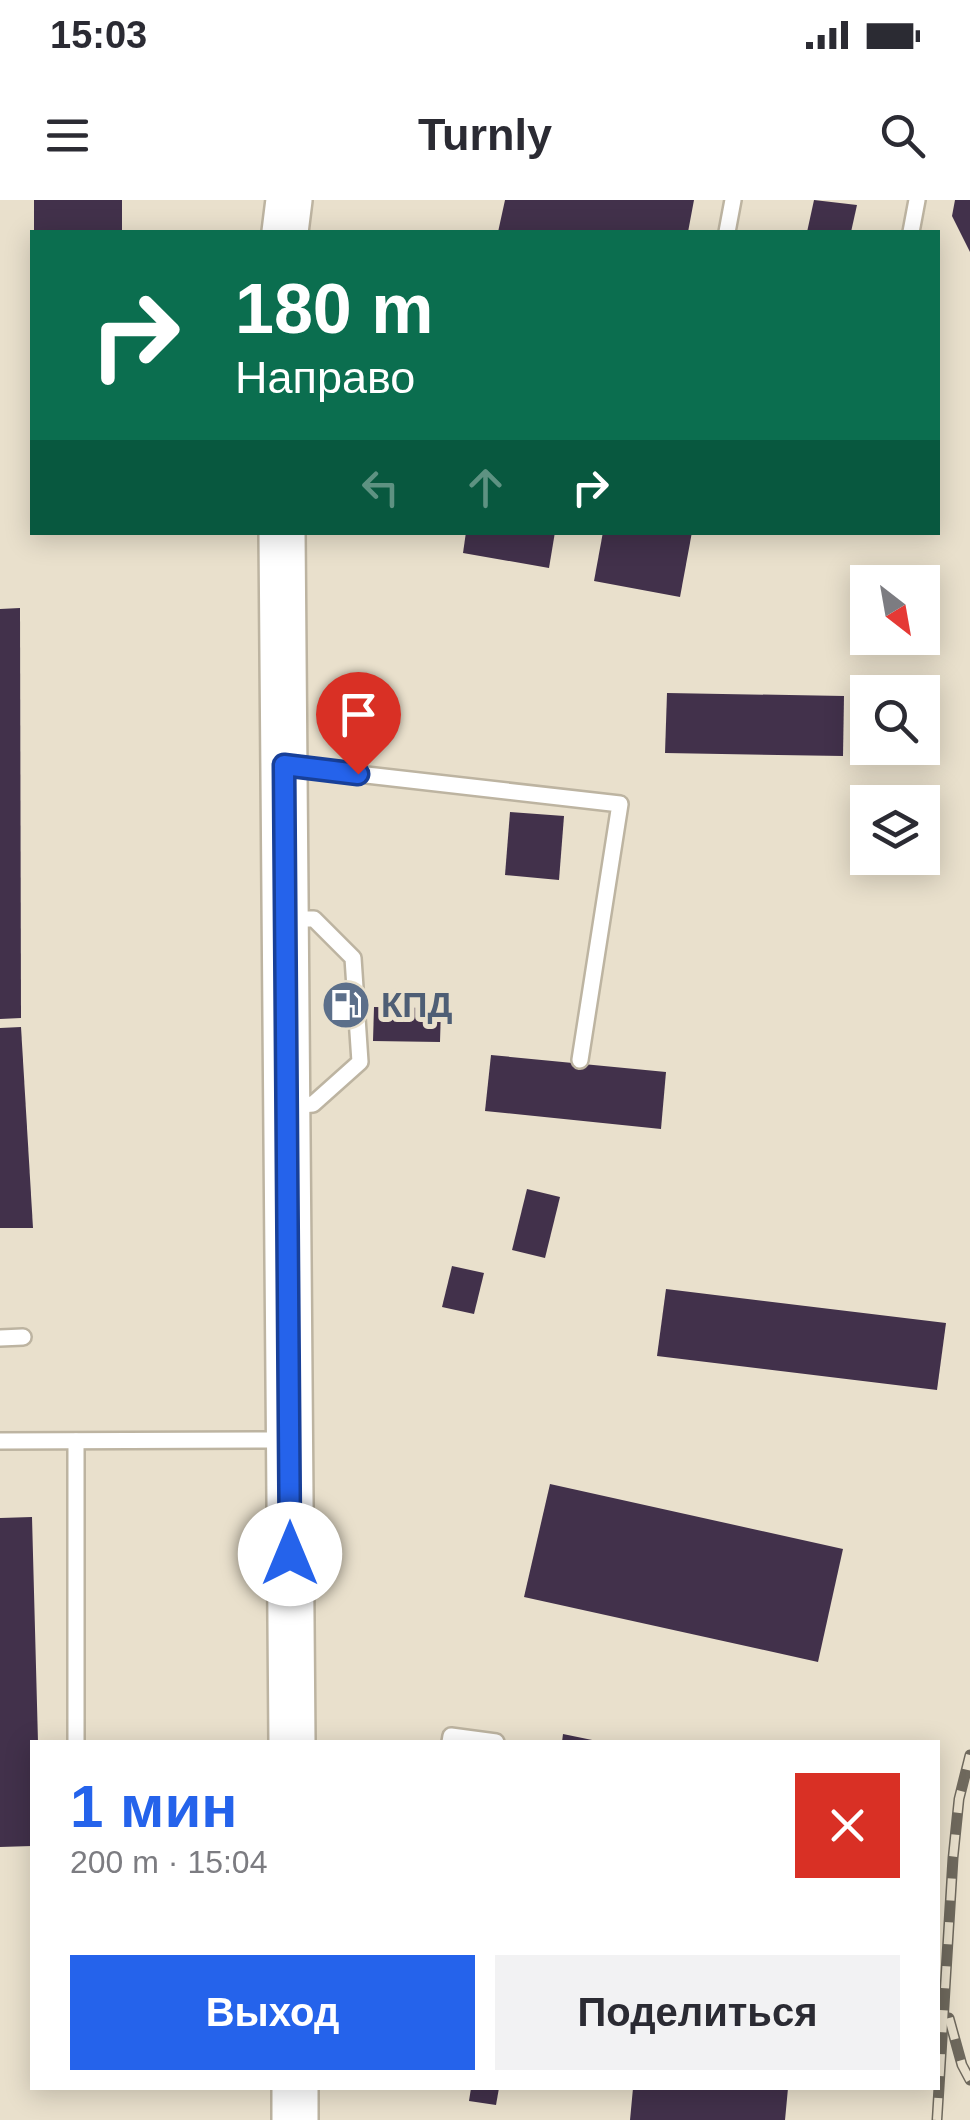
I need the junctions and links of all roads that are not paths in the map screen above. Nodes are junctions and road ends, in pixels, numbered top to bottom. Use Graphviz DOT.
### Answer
graph roads {
  1 [pos="289,200"];
  2 [pos="733,200"];
  3 [pos="917,200"];
  4 [pos="285,230"];
  5 [pos="728,230"];
  6 [pos="911,230"];
  7 [pos="282,535"];
  8 [pos="284,765"];
  9 [pos="285,919"];
  10 [pos="580,1060"];
  11 [pos="286,1106"];
  12 [pos="23,1337"];
  13 [pos="0,1338"];
  14 [pos="76,1440"];
  15 [pos="289,1440"];
  16 [pos="0,1441"];
  17 [pos="76,1740"];
  18 [pos="292,1740"];
  19 [pos="450,1740"];
  20 [pos="481,1740"];
  21 [pos="294,2090"];
  22 [pos="295,2120"];
  1 -- 4 [label="main road"];
  2 -- 5 [label="lane"];
  3 -- 6 [label="lane"];
  7 -- 8 [label="main road"];
  8 -- 9 [label="main road"];
  8 -- 10 [label="lane"];
  9 -- 11 [label="main road"];
  9 -- 11 [label="lane"];
  11 -- 15 [label="main road"];
  12 -- 13 [label="lane"];
  14 -- 15 [label="lane"];
  14 -- 16 [label="lane"];
  14 -- 17 [label="lane"];
  15 -- 18 [label="main road"];
  19 -- 20 [label="lane"];
  21 -- 22 [label="main road"];
}
